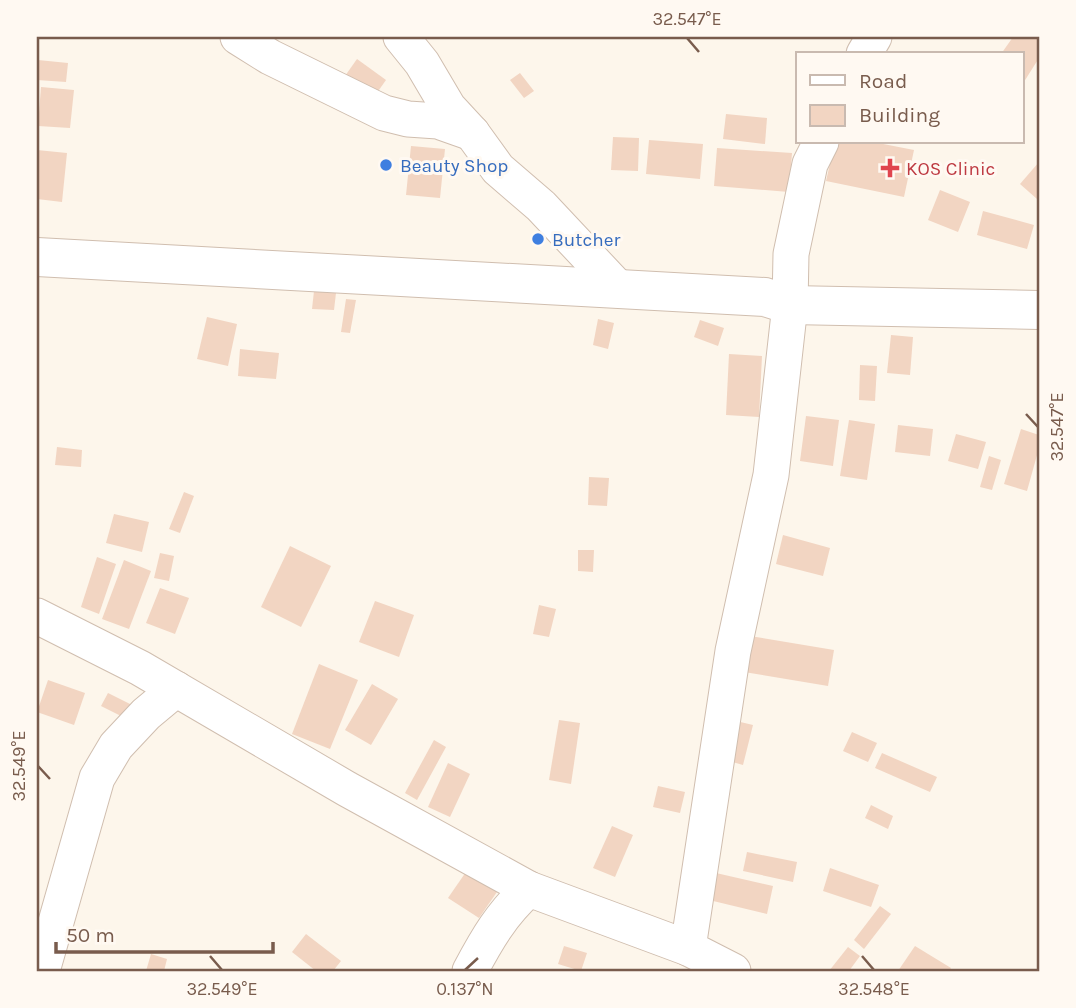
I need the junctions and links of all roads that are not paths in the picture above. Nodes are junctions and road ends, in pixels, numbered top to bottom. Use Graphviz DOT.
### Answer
graph roads {
  1 [pos="238,37"];
  2 [pos="401,37"];
  3 [pos="472,133"];
  4 [pos="820,144"];
  5 [pos="37,257"];
  6 [pos="619,289"];
  7 [pos="790,305"];
  8 [pos="1039,310"];
  9 [pos="37,616"];
  10 [pos="176,689"];
  11 [pos="529,889"];
  12 [pos="688,948"];
  13 [pos="42,971"];
  14 [pos="471,971"];
  15 [pos="733,971"];
  1 -- 3 [label="street"];
  2 -- 3 [label="street"];
  3 -- 6 [label="street"];
  4 -- 7 [label="street"];
  5 -- 6 [label="street"];
  6 -- 7 [label="street"];
  7 -- 8 [label="street"];
  7 -- 12 [label="street"];
  9 -- 10 [label="street"];
  10 -- 11 [label="street"];
  10 -- 13 [label="street"];
  11 -- 12 [label="street"];
  11 -- 14 [label="street"];
  12 -- 15 [label="street"];
}
